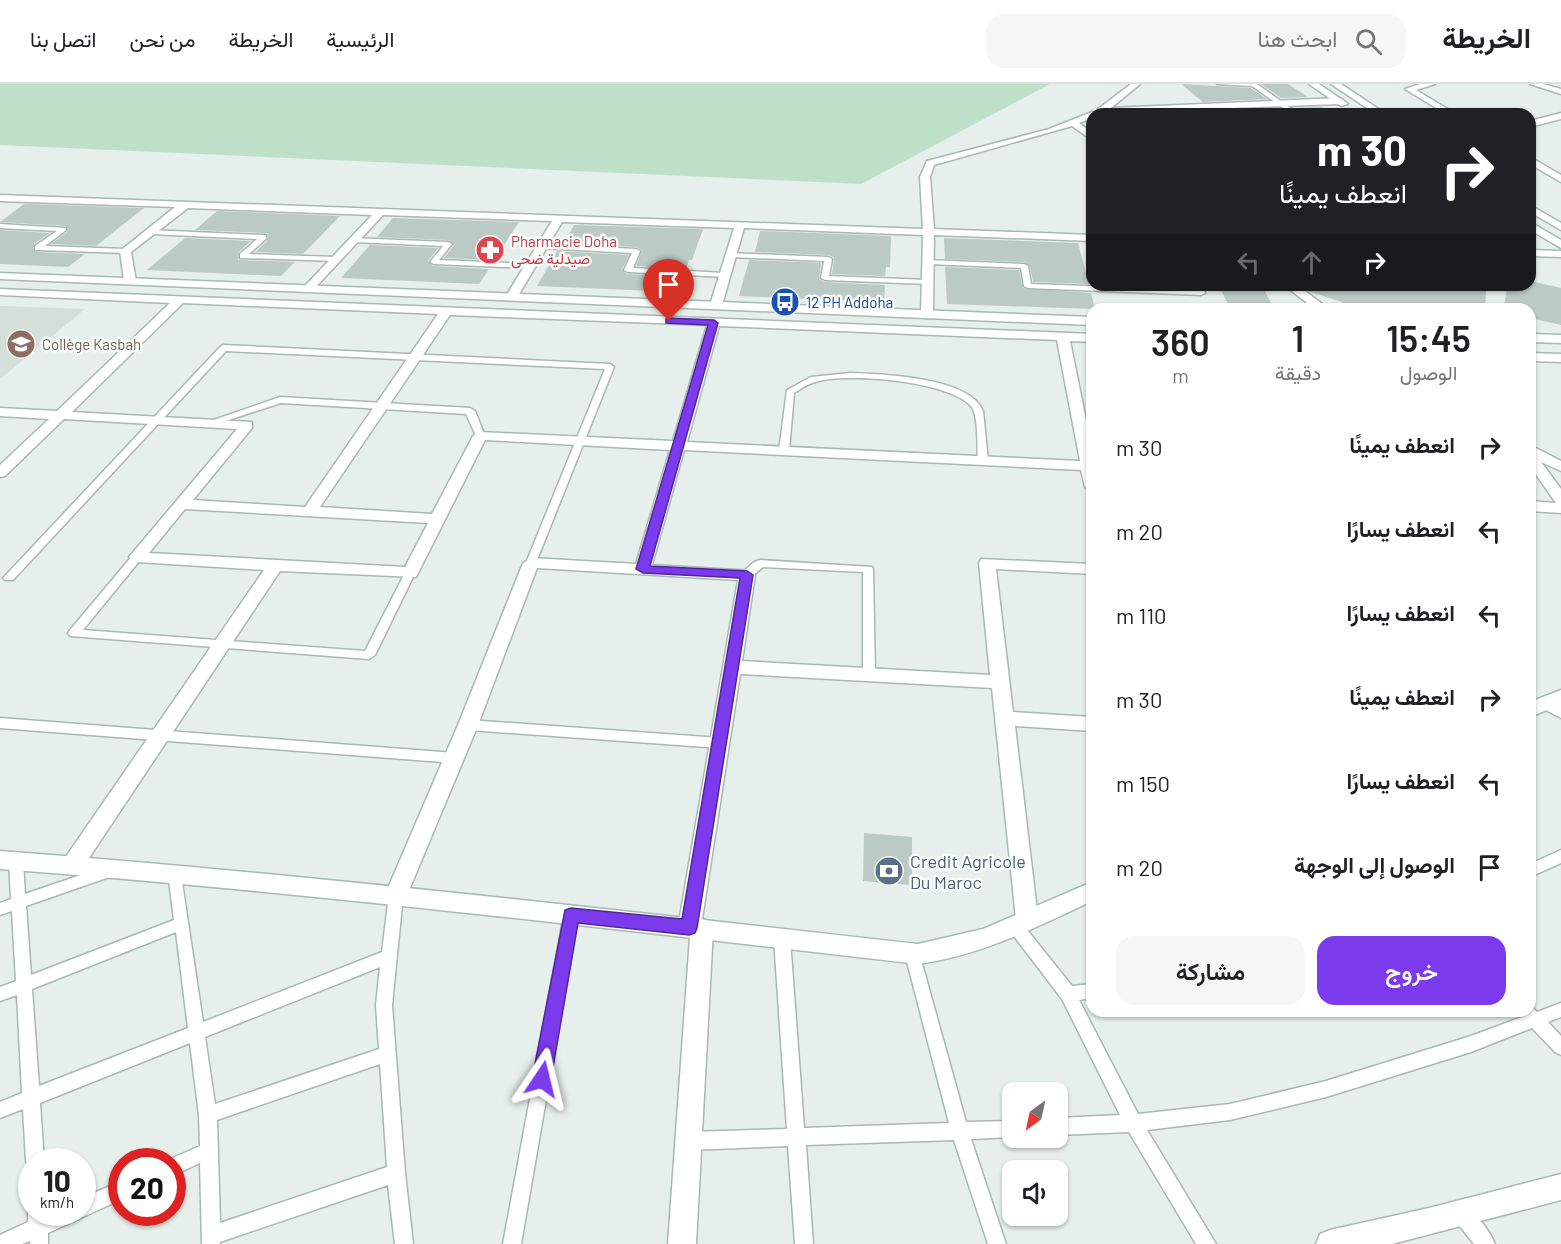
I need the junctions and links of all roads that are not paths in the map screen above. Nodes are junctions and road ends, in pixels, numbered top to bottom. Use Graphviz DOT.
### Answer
graph roads {
  1 [pos="1136,84"];
  2 [pos="1220,84"];
  3 [pos="1253,84"];
  4 [pos="1313,84"];
  5 [pos="1335,84"];
  6 [pos="1431,84"];
  7 [pos="1534,84"];
  8 [pos="1405,86"];
  9 [pos="1561,92"];
  10 [pos="1340,101"];
  11 [pos="1282,104"];
  12 [pos="1104,108"];
  13 [pos="1236,108"];
  14 [pos="1288,108"];
  15 [pos="1349,108"];
  16 [pos="1373,108"];
  17 [pos="1442,108"];
  18 [pos="1561,116"];
  19 [pos="1086,117"];
  20 [pos="1536,122"];
  21 [pos="1073,123"];
  22 [pos="1086,132"];
  23 [pos="1536,164"];
  24 [pos="1561,179"];
  25 [pos="0,198"];
  26 [pos="16,198"];
  27 [pos="185,205"];
  28 [pos="0,209"];
  29 [pos="380,212"];
  30 [pos="1536,212"];
  31 [pos="559,218"];
  32 [pos="740,225"];
  33 [pos="0,226"];
  34 [pos="1561,227"];
  35 [pos="1536,229"];
  36 [pos="151,232"];
  37 [pos="928,232"];
  38 [pos="1086,238"];
  39 [pos="354,240"];
  40 [pos="1561,245"];
  41 [pos="542,246"];
  42 [pos="125,250"];
  43 [pos="1536,253"];
  44 [pos="1561,254"];
  45 [pos="731,255"];
  46 [pos="336,259"];
  47 [pos="928,262"];
  48 [pos="530,266"];
  49 [pos="725,275"];
  50 [pos="0,276"];
  51 [pos="130,281"];
  52 [pos="928,282"];
  53 [pos="1086,288"];
  54 [pos="308,289"];
  55 [pos="1172,291"];
  56 [pos="1201,291"];
  57 [pos="1298,291"];
  58 [pos="0,292"];
  59 [pos="512,296"];
  60 [pos="181,299"];
  61 [pos="1315,303"];
  62 [pos="716,305"];
  63 [pos="446,310"];
  64 [pos="927,314"];
  65 [pos="1086,321"];
  66 [pos="714,323"];
  67 [pos="1063,337"];
  68 [pos="1536,338"];
  69 [pos="1086,339"];
  70 [pos="1561,339"];
  71 [pos="415,357"];
  72 [pos="1536,357"];
  73 [pos="1561,358"];
  74 [pos="382,405"];
  75 [pos="0,412"];
  76 [pos="60,415"];
  77 [pos="156,421"];
  78 [pos="210,423"];
  79 [pos="480,436"];
  80 [pos="582,441"];
  81 [pos="677,446"];
  82 [pos="1086,447"];
  83 [pos="784,451"];
  84 [pos="1536,452"];
  85 [pos="983,461"];
  86 [pos="1086,466"];
  87 [pos="1561,467"];
  88 [pos="1536,471"];
  89 [pos="1561,472"];
  90 [pos="0,473"];
  91 [pos="1561,500"];
  92 [pos="182,504"];
  93 [pos="1536,506"];
  94 [pos="1561,508"];
  95 [pos="310,511"];
  96 [pos="438,519"];
  97 [pos="137,557"];
  98 [pos="531,563"];
  99 [pos="276,564"];
  100 [pos="643,569"];
  101 [pos="1086,569"];
  102 [pos="410,573"];
  103 [pos="747,575"];
  104 [pos="9,578"];
  105 [pos="223,645"];
  106 [pos="733,667"];
  107 [pos="869,675"];
  108 [pos="999,682"];
  109 [pos="1557,704"];
  110 [pos="1536,709"];
  111 [pos="1003,718"];
  112 [pos="0,723"];
  113 [pos="1086,724"];
  114 [pos="468,725"];
  115 [pos="162,735"];
  116 [pos="720,743"];
  117 [pos="454,758"];
  118 [pos="1561,856"];
  119 [pos="8,861"];
  120 [pos="73,864"];
  121 [pos="119,868"];
  122 [pos="1536,868"];
  123 [pos="176,873"];
  124 [pos="1086,894"];
  125 [pos="396,895"];
  126 [pos="20,903"];
  127 [pos="0,909"];
  128 [pos="571,915"];
  129 [pos="182,923"];
  130 [pos="1021,923"];
  131 [pos="695,928"];
  132 [pos="782,939"];
  133 [pos="913,954"];
  134 [pos="388,957"];
  135 [pos="26,984"];
  136 [pos="1086,992"];
  137 [pos="0,994"];
  138 [pos="1068,994"];
  139 [pos="1561,1010"];
  140 [pos="1536,1015"];
  141 [pos="1528,1017"];
  142 [pos="1532,1017"];
  143 [pos="197,1030"];
  144 [pos="1561,1047"];
  145 [pos="386,1054"];
  146 [pos="32,1096"];
  147 [pos="0,1110"];
  148 [pos="208,1114"];
  149 [pos="1132,1123"];
  150 [pos="1068,1126"];
  151 [pos="1002,1130"];
  152 [pos="960,1132"];
  153 [pos="797,1138"];
  154 [pos="688,1141"];
  155 [pos="34,1148"];
  156 [pos="208,1151"];
  157 [pos="186,1161"];
  158 [pos="396,1173"];
  159 [pos="1561,1187"];
  160 [pos="1461,1214"];
  161 [pos="38,1228"];
  162 [pos="210,1240"];
  163 [pos="1336,1243"];
  164 [pos="1,1244"];
  165 [pos="404,1244"];
  166 [pos="512,1244"];
  167 [pos="682,1244"];
  168 [pos="804,1244"];
  169 [pos="997,1244"];
  170 [pos="1207,1244"];
  171 [pos="1486,1244"];
  1 -- 12 [label="street"];
  2 -- 3 [label="lane"];
  3 -- 11 [label="lane"];
  4 -- 10 [label="street"];
  5 -- 16 [label="street"];
  6 -- 8 [label="street"];
  7 -- 9 [label="street"];
  8 -- 17 [label="street"];
  10 -- 11 [label="street"];
  10 -- 15 [label="street"];
  11 -- 13 [label="street"];
  11 -- 14 [label="lane"];
  18 -- 20 [label="street"];
  19 -- 21 [label="street"];
  21 -- 22 [label="street"];
  21 -- 37 [label="street"];
  23 -- 24 [label="street"];
  25 -- 26 [label="street"];
  26 -- 27 [label="street"];
  26 -- 28 [label="street"];
  27 -- 29 [label="street"];
  27 -- 36 [label="street"];
  29 -- 31 [label="street"];
  29 -- 39 [label="street"];
  30 -- 34 [label="street"];
  31 -- 32 [label="street"];
  31 -- 41 [label="street"];
  32 -- 37 [label="street"];
  32 -- 45 [label="street"];
  33 -- 42 [label="lane"];
  35 -- 40 [label="street"];
  36 -- 42 [label="street"];
  36 -- 46 [label="lane"];
  37 -- 38 [label="street"];
  37 -- 47 [label="street"];
  39 -- 46 [label="street"];
  39 -- 48 [label="lane"];
  41 -- 48 [label="street"];
  41 -- 49 [label="lane"];
  42 -- 51 [label="street"];
  43 -- 44 [label="street"];
  45 -- 49 [label="street"];
  45 -- 52 [label="lane"];
  46 -- 54 [label="street"];
  47 -- 52 [label="street"];
  47 -- 53 [label="lane"];
  48 -- 59 [label="street"];
  49 -- 62 [label="street"];
  50 -- 51 [label="street"];
  51 -- 54 [label="street"];
  52 -- 64 [label="street"];
  54 -- 59 [label="street"];
  55 -- 56 [label="lane"];
  57 -- 61 [label="street"];
  58 -- 60 [label="street"];
  59 -- 62 [label="street"];
  60 -- 63 [label="street"];
  60 -- 76 [label="street"];
  62 -- 64 [label="street"];
  63 -- 66 [label="street"];
  63 -- 71 [label="street"];
  64 -- 65 [label="street"];
  66 -- 67 [label="street"];
  66 -- 81 [label="street"];
  67 -- 69 [label="street"];
  67 -- 82 [label="street"];
  68 -- 70 [label="street"];
  71 -- 74 [label="street"];
  71 -- 77 [label="lane"];
  71 -- 80 [label="lane"];
  72 -- 73 [label="street"];
  74 -- 78 [label="lane"];
  74 -- 79 [label="lane"];
  74 -- 95 [label="street"];
  75 -- 76 [label="street"];
  76 -- 77 [label="street"];
  76 -- 90 [label="street"];
  77 -- 78 [label="street"];
  77 -- 104 [label="lane"];
  78 -- 92 [label="street"];
  79 -- 80 [label="street"];
  79 -- 96 [label="street"];
  80 -- 81 [label="street"];
  80 -- 98 [label="lane"];
  81 -- 83 [label="street"];
  81 -- 100 [label="street"];
  83 -- 85 [label="street"];
  83 -- 85 [label="lane"];
  84 -- 87 [label="street"];
  85 -- 86 [label="street"];
  88 -- 89 [label="street"];
  88 -- 91 [label="street"];
  92 -- 95 [label="street"];
  92 -- 97 [label="street"];
  93 -- 94 [label="street"];
  95 -- 96 [label="street"];
  96 -- 102 [label="street"];
  97 -- 99 [label="street"];
  97 -- 105 [label="lane"];
  98 -- 100 [label="street"];
  98 -- 114 [label="street"];
  99 -- 102 [label="street"];
  99 -- 105 [label="street"];
  100 -- 103 [label="street"];
  101 -- 108 [label="street"];
  102 -- 105 [label="lane"];
  103 -- 106 [label="street"];
  103 -- 107 [label="lane"];
  105 -- 115 [label="street"];
  106 -- 107 [label="street"];
  106 -- 116 [label="street"];
  107 -- 108 [label="street"];
  108 -- 111 [label="street"];
  109 -- 110 [label="street"];
  111 -- 113 [label="street"];
  111 -- 130 [label="street"];
  112 -- 115 [label="lane"];
  114 -- 116 [label="lane"];
  114 -- 117 [label="street"];
  115 -- 117 [label="lane"];
  115 -- 120 [label="street"];
  116 -- 131 [label="street"];
  117 -- 125 [label="street"];
  118 -- 122 [label="lane"];
  119 -- 120 [label="street"];
  119 -- 126 [label="lane"];
  120 -- 121 [label="street"];
  121 -- 123 [label="street"];
  121 -- 126 [label="lane"];
  123 -- 125 [label="street"];
  123 -- 129 [label="lane"];
  124 -- 130 [label="street"];
  125 -- 128 [label="street"];
  125 -- 134 [label="lane"];
  126 -- 127 [label="lane"];
  126 -- 135 [label="lane"];
  128 -- 131 [label="street"];
  128 -- 166 [label="lane"];
  129 -- 135 [label="lane"];
  129 -- 143 [label="lane"];
  130 -- 133 [label="street"];
  130 -- 138 [label="lane"];
  131 -- 132 [label="street"];
  131 -- 154 [label="street"];
  132 -- 133 [label="street"];
  132 -- 153 [label="lane"];
  133 -- 152 [label="lane"];
  134 -- 143 [label="lane"];
  134 -- 145 [label="lane"];
  135 -- 137 [label="lane"];
  135 -- 146 [label="lane"];
  136 -- 138 [label="lane"];
  138 -- 149 [label="lane"];
  139 -- 140 [label="lane"];
  141 -- 149 [label="lane"];
  142 -- 144 [label="lane"];
  143 -- 146 [label="lane"];
  143 -- 148 [label="lane"];
  145 -- 148 [label="lane"];
  145 -- 158 [label="lane"];
  146 -- 147 [label="lane"];
  146 -- 155 [label="lane"];
  148 -- 156 [label="lane"];
  149 -- 150 [label="lane"];
  149 -- 170 [label="lane"];
  151 -- 152 [label="lane"];
  152 -- 153 [label="lane"];
  152 -- 169 [label="lane"];
  153 -- 154 [label="lane"];
  153 -- 168 [label="lane"];
  154 -- 167 [label="street"];
  156 -- 157 [label="lane"];
  156 -- 162 [label="lane"];
  158 -- 162 [label="lane"];
  158 -- 165 [label="lane"];
  159 -- 160 [label="street"];
  160 -- 163 [label="street"];
  160 -- 171 [label="lane"];
  161 -- 164 [label="lane"];
}
